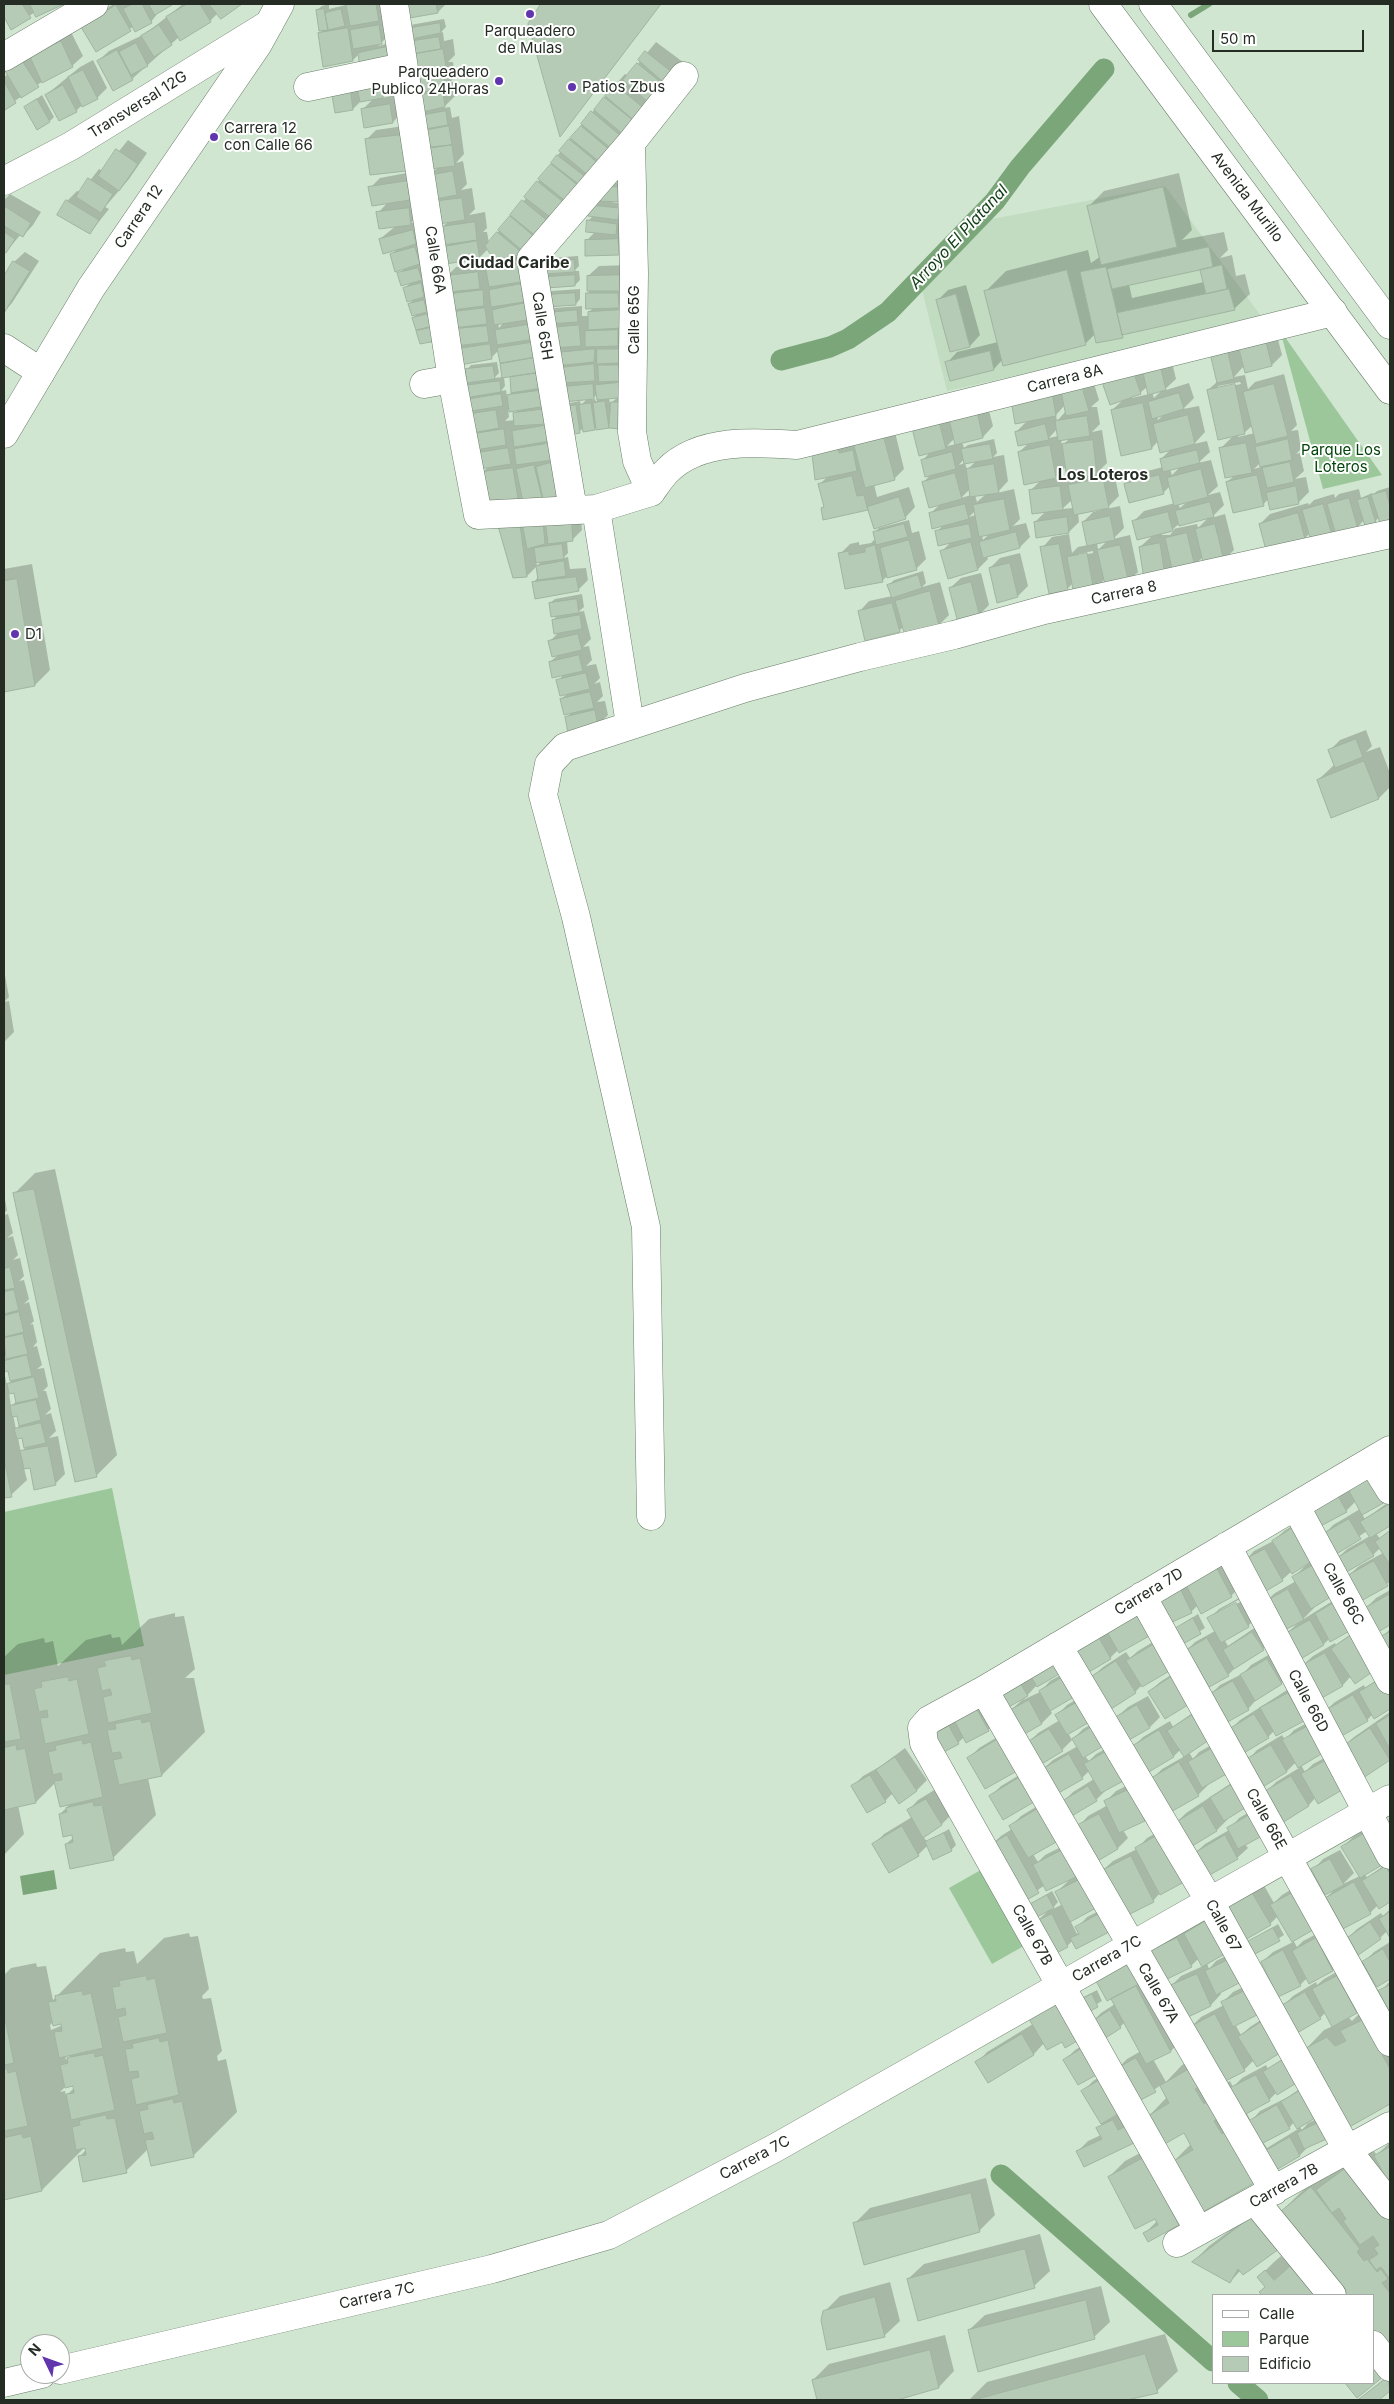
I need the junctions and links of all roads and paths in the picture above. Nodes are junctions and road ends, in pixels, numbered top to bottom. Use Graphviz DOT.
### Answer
graph roads {
  1 [pos="94,4"];
  2 [pos="394,4"];
  3 [pos="1103,4"];
  4 [pos="1153,4"];
  5 [pos="277,9"];
  6 [pos="4,57"];
  7 [pos="403,66"];
  8 [pos="684,76"];
  9 [pos="308,87"];
  10 [pos="631,144"];
  11 [pos="4,181"];
  12 [pos="1333,312"];
  13 [pos="1390,325"];
  14 [pos="4,348"];
  15 [pos="41,372"];
  16 [pos="452,379"];
  17 [pos="424,384"];
  18 [pos="1390,390"];
  19 [pos="4,434"];
  20 [pos="651,492"];
  21 [pos="584,509"];
  22 [pos="1390,534"];
  23 [pos="630,724"];
  24 [pos="1381,1455"];
  25 [pos="1390,1490"];
  26 [pos="1296,1507"];
  27 [pos="651,1516"];
  28 [pos="1227,1546"];
  29 [pos="1142,1596"];
  30 [pos="1058,1646"];
  31 [pos="1390,1680"];
  32 [pos="984,1690"];
  33 [pos="924,1743"];
  34 [pos="1390,1799"];
  35 [pos="1367,1813"];
  36 [pos="1390,1855"];
  37 [pos="1287,1857"];
  38 [pos="1209,1900"];
  39 [pos="1130,1946"];
  40 [pos="1060,1986"];
  41 [pos="1390,2042"];
  42 [pos="1390,2126"];
  43 [pos="1348,2151"];
  44 [pos="1265,2196"];
  45 [pos="1390,2205"];
  46 [pos="1188,2237"];
  47 [pos="1331,2294"];
  48 [pos="1374,2346"];
  49 [pos="1390,2367"];
  50 [pos="70,2368"];
  51 [pos="20,2379"];
  52 [pos="4,2383"];
  1 -- 6 [label="street"];
  2 -- 7 [label="street, Calle 66A"];
  3 -- 12 [label="street, Avenida Murillo"];
  4 -- 13 [label="street"];
  5 -- 11 [label="street, Transversal 12G"];
  5 -- 15 [label="street, Carrera 12"];
  7 -- 9 [label="street"];
  7 -- 16 [label="street, Calle 66A"];
  8 -- 10 [label="street, Calle 65H"];
  10 -- 20 [label="street, Calle 65G"];
  10 -- 21 [label="street, Calle 65H"];
  12 -- 18 [label="street, Avenida Murillo"];
  12 -- 20 [label="street, Carrera 8A"];
  14 -- 15 [label="street"];
  15 -- 19 [label="street, Carrera 12"];
  16 -- 17 [label="street"];
  16 -- 21 [label="street, Calle 66A"];
  20 -- 21 [label="street"];
  21 -- 23 [label="street, Calle 65H"];
  22 -- 23 [label="street, Carrera 8"];
  23 -- 27 [label="street, Carrera 8"];
  24 -- 25 [label="street"];
  24 -- 26 [label="street, Carrera 7D"];
  26 -- 28 [label="street, Carrera 7D"];
  26 -- 31 [label="street, Calle 66C"];
  28 -- 29 [label="street, Carrera 7D"];
  28 -- 35 [label="street, Calle 66D"];
  29 -- 30 [label="street, Carrera 7D"];
  29 -- 37 [label="street, Calle 66E"];
  30 -- 32 [label="street, Carrera 7D"];
  30 -- 38 [label="street, Calle 67"];
  32 -- 33 [label="street, Carrera 7D"];
  32 -- 39 [label="street, Calle 67A"];
  33 -- 40 [label="street, Calle 67B"];
  34 -- 35 [label="street, Carrera 7C"];
  35 -- 36 [label="street, Calle 66D"];
  35 -- 37 [label="street, Carrera 7C"];
  37 -- 38 [label="street, Carrera 7C"];
  37 -- 41 [label="street, Calle 66E"];
  38 -- 39 [label="street, Carrera 7C"];
  38 -- 43 [label="street, Calle 67"];
  39 -- 40 [label="street, Carrera 7C"];
  39 -- 44 [label="street, Calle 67A"];
  40 -- 46 [label="street, Calle 67B"];
  40 -- 50 [label="street, Carrera 7C"];
  42 -- 43 [label="street, Carrera 7B"];
  43 -- 44 [label="street, Carrera 7B"];
  43 -- 45 [label="street, Calle 67"];
  44 -- 46 [label="street, Carrera 7B"];
  44 -- 47 [label="street, Calle 67A"];
  48 -- 49 [label="street"];
  51 -- 52 [label="street"];
}
